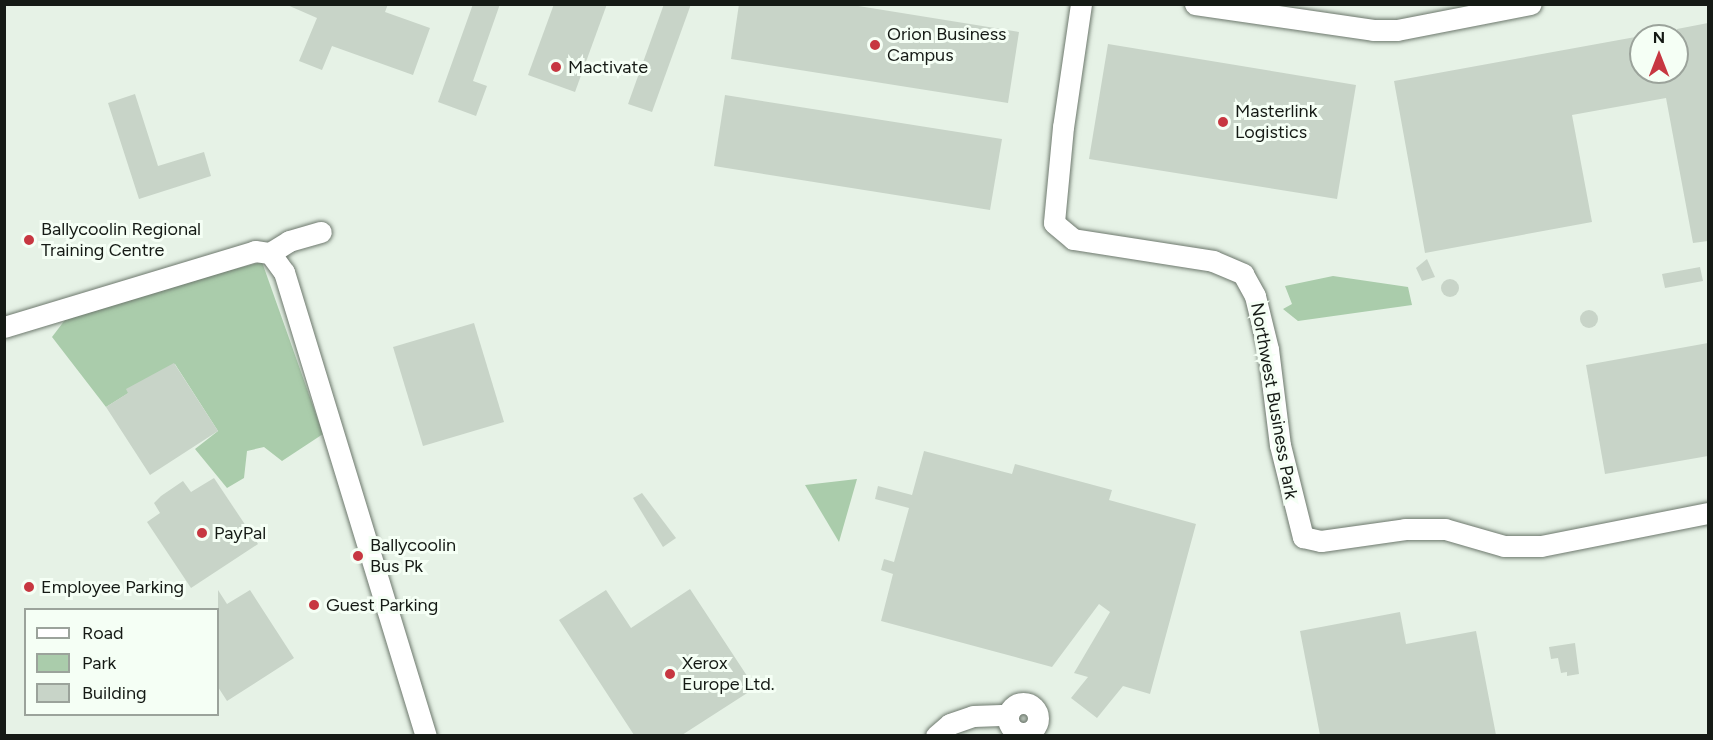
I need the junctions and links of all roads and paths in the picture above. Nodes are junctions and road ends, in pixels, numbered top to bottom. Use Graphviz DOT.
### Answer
graph roads {
  1 [pos="1081,4"];
  2 [pos="1196,4"];
  3 [pos="1531,4"];
  4 [pos="321,232"];
  5 [pos="270,253"];
  6 [pos="4,327"];
  7 [pos="1708,513"];
  8 [pos="1008,716"];
  9 [pos="426,735"];
  10 [pos="936,735"];
  1 -- 7 [label="street, Northwest Business Park"];
  2 -- 3 [label="street"];
  4 -- 5 [label="street"];
  5 -- 6 [label="street"];
  5 -- 9 [label="street"];
  8 -- 10 [label="street"];
}
